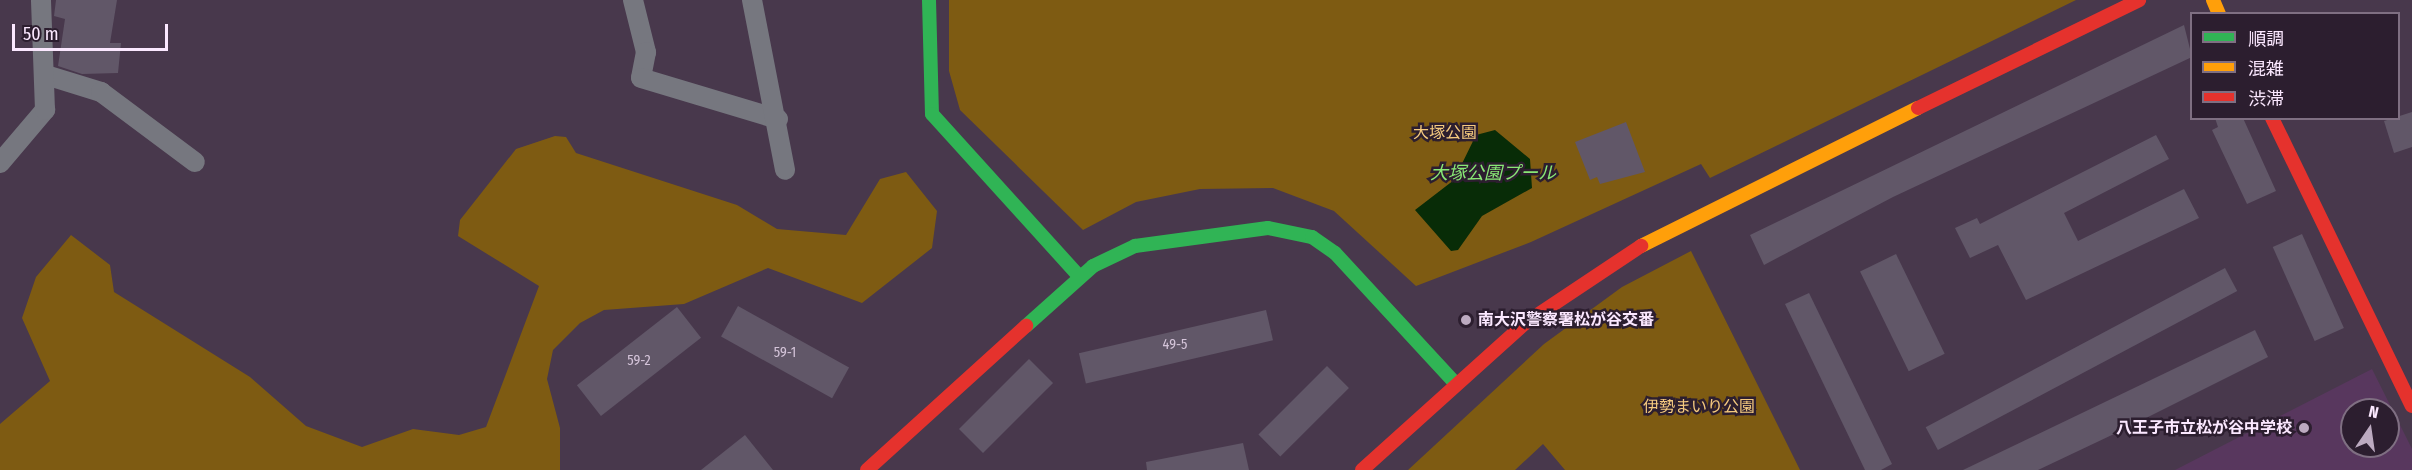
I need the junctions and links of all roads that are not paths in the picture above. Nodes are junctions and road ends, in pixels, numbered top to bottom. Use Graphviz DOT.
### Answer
graph roads {
  1 [pos="40,0"];
  2 [pos="633,0"];
  3 [pos="752,0"];
  4 [pos="929,0"];
  5 [pos="2139,0"];
  6 [pos="46,75"];
  7 [pos="778,119"];
  8 [pos="2273,120"];
  9 [pos="195,162"];
  10 [pos="0,163"];
  11 [pos="785,170"];
  12 [pos="1080,277"];
  13 [pos="1455,383"];
  14 [pos="2412,406"];
  15 [pos="867,470"];
  16 [pos="1362,470"];
  1 -- 6 [label="street"];
  2 -- 7 [label="street"];
  3 -- 7 [label="street"];
  4 -- 12 [label="street"];
  5 -- 13 [label="street"];
  6 -- 9 [label="street"];
  6 -- 10 [label="street"];
  7 -- 11 [label="street"];
  8 -- 14 [label="street"];
  12 -- 13 [label="street"];
  12 -- 15 [label="street"];
  13 -- 16 [label="street"];
}
